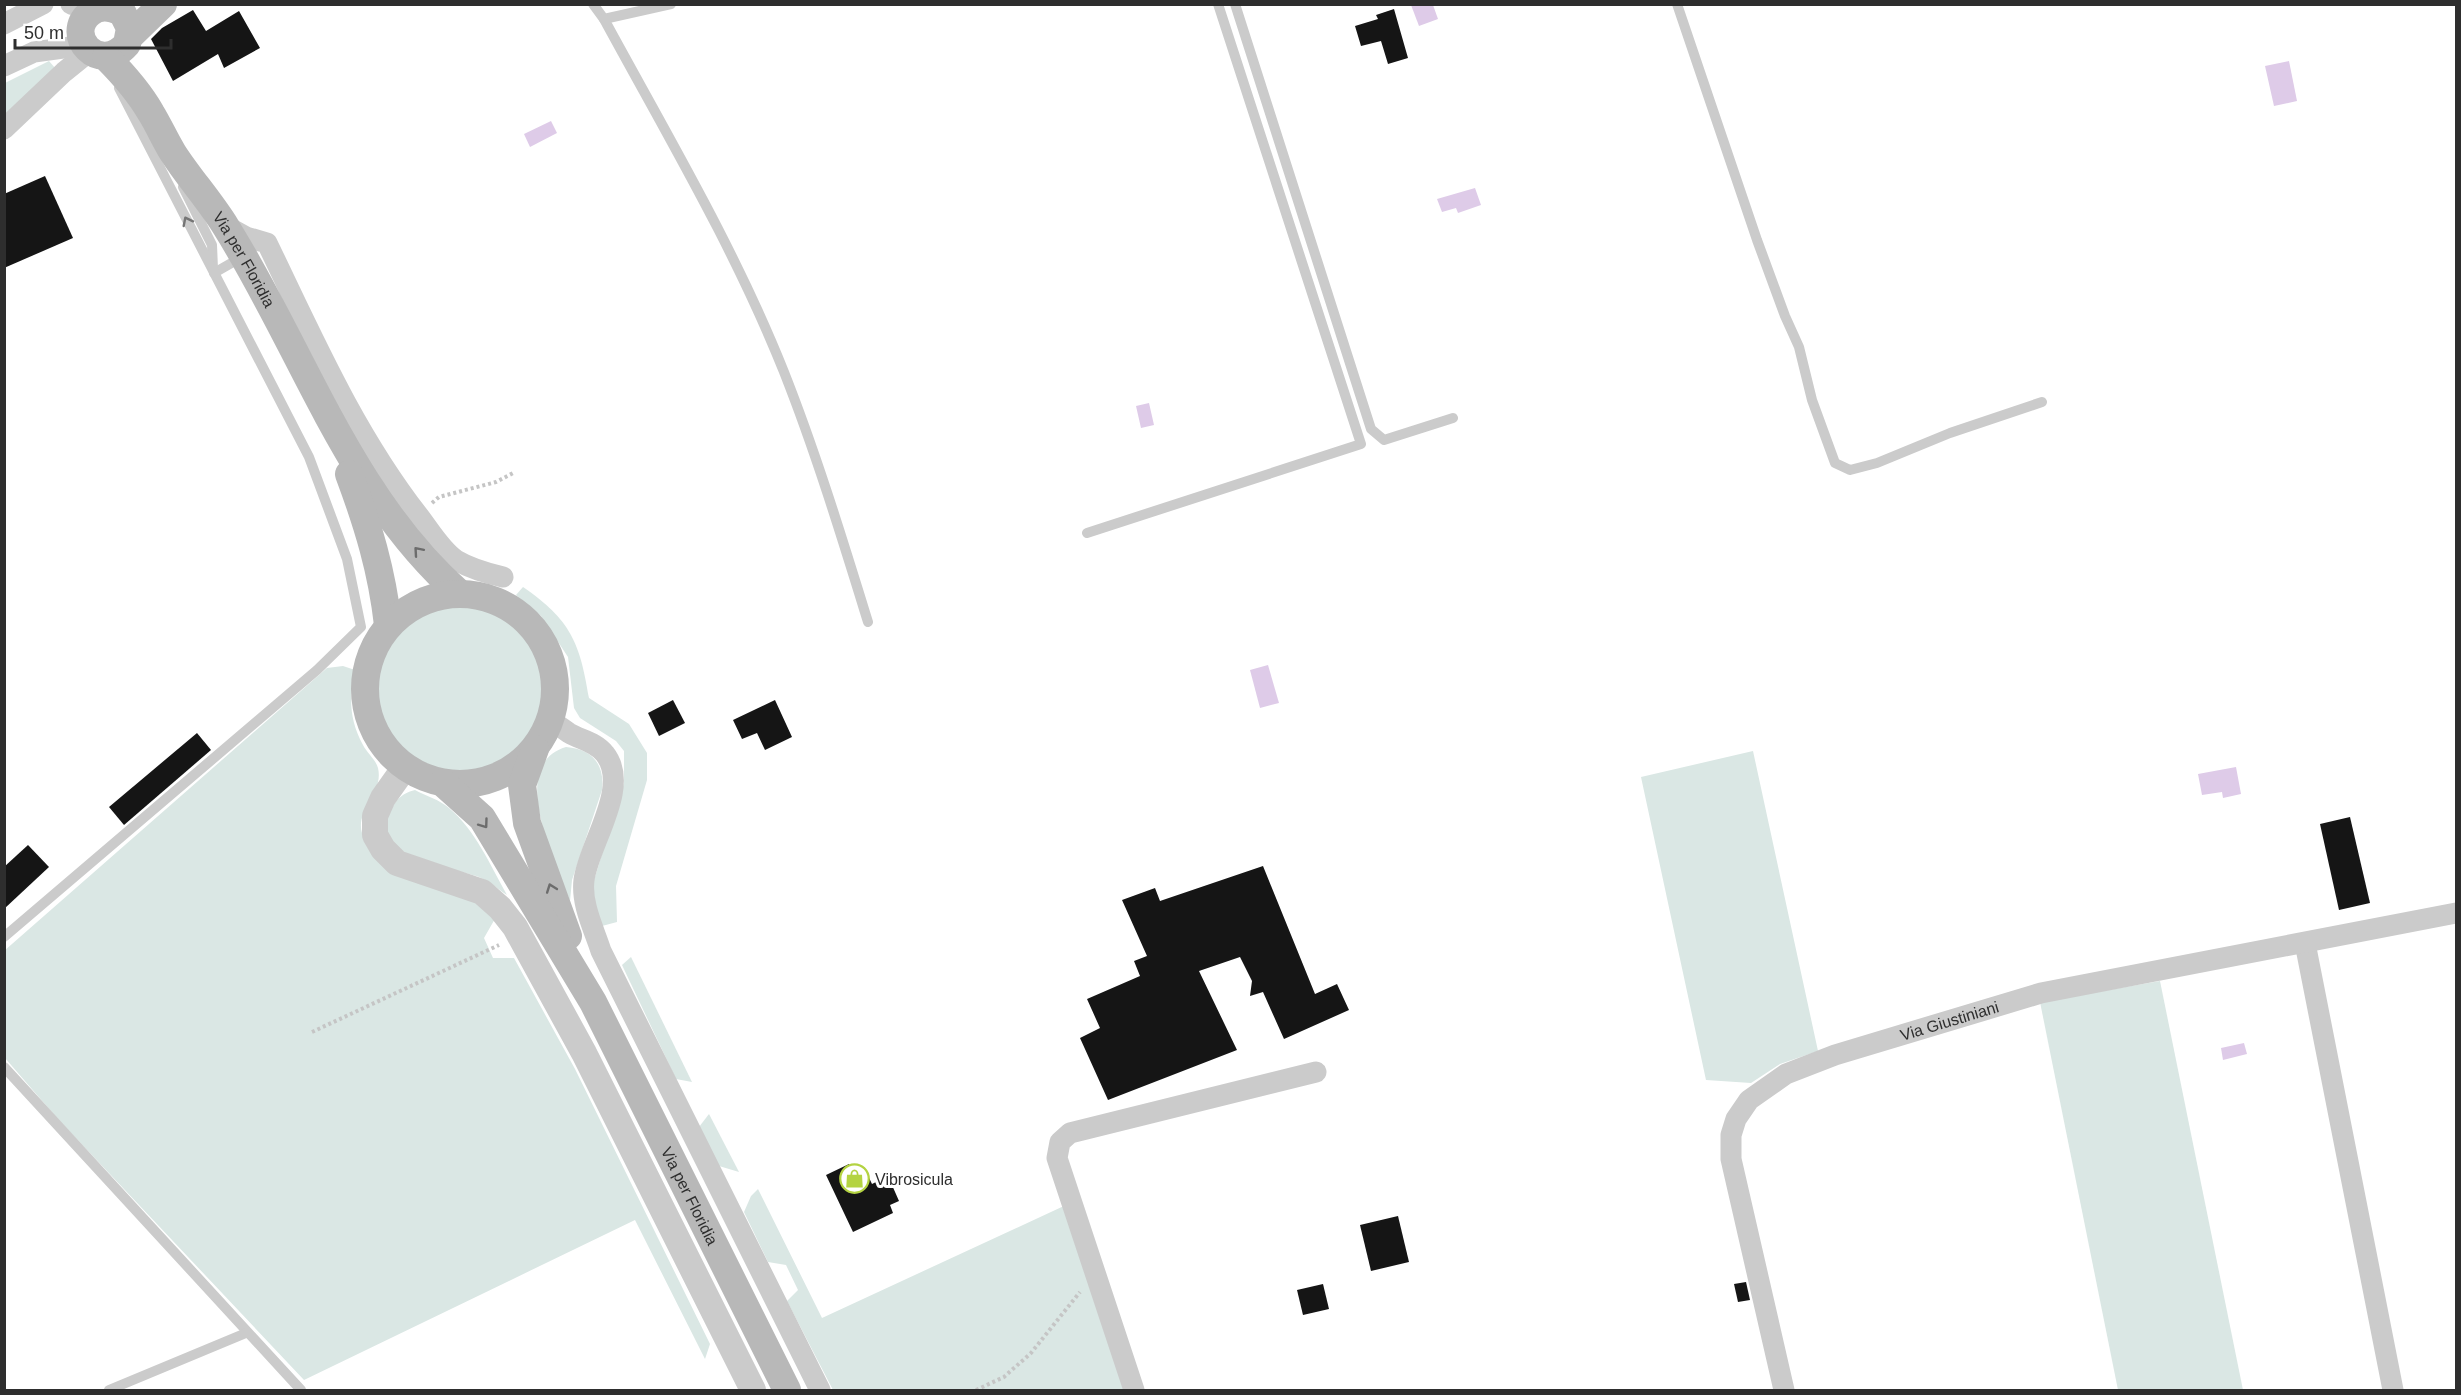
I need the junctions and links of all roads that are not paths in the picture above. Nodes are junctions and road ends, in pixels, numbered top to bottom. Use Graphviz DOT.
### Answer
graph roads {
  1 [pos="43,4"];
  2 [pos="162,4"];
  3 [pos="593,4"];
  4 [pos="671,4"];
  5 [pos="1218,4"];
  6 [pos="1235,4"];
  7 [pos="1677,4"];
  8 [pos="604,19"];
  9 [pos="4,24"];
  10 [pos="104,31"];
  11 [pos="4,66"];
  12 [pos="4,129"];
  13 [pos="173,153"];
  14 [pos="226,226"];
  15 [pos="243,256"];
  16 [pos="214,273"];
  17 [pos="2042,402"];
  18 [pos="326,413"];
  19 [pos="1453,418"];
  20 [pos="1087,533"];
  21 [pos="503,577"];
  22 [pos="459,593"];
  23 [pos="868,622"];
  24 [pos="388,626"];
  25 [pos="550,720"];
  26 [pos="535,748"];
  27 [pos="405,767"];
  28 [pos="443,783"];
  29 [pos="2457,913"];
  30 [pos="4,937"];
  31 [pos="2305,943"];
  32 [pos="593,1002"];
  33 [pos="4,1067"];
  34 [pos="1316,1072"];
  35 [pos="246,1333"];
  36 [pos="109,1390"];
  37 [pos="301,1390"];
  38 [pos="753,1390"];
  39 [pos="788,1390"];
  40 [pos="820,1390"];
  41 [pos="1134,1390"];
  42 [pos="1784,1390"];
  43 [pos="2393,1390"];
  1 -- 9 [label="street"];
  2 -- 10 [label="main road"];
  3 -- 8 [label="lane"];
  4 -- 8 [label="lane"];
  5 -- 20 [label="lane"];
  6 -- 19 [label="lane"];
  7 -- 17 [label="lane"];
  8 -- 23 [label="lane"];
  10 -- 11 [label="street"];
  10 -- 12 [label="street"];
  10 -- 13 [label="main road, Via per Floridia"];
  16 -- 10 [label="lane, one-way"];
  13 -- 14 [label="main road, Via per Floridia"];
  13 -- 16 [label="lane"];
  14 -- 15 [label="main road, Via per Floridia"];
  14 -- 21 [label="street"];
  15 -- 16 [label="lane"];
  15 -- 18 [label="main road, Via per Floridia"];
  16 -- 30 [label="lane"];
  22 -- 18 [label="main road, one-way"];
  18 -- 24 [label="main road"];
  22 -- 24 [label="main road"];
  22 -- 25 [label="main road"];
  24 -- 27 [label="main road"];
  25 -- 26 [label="main road"];
  25 -- 40 [label="street"];
  26 -- 28 [label="main road"];
  32 -- 26 [label="main road, one-way"];
  27 -- 28 [label="main road"];
  27 -- 38 [label="street"];
  28 -- 32 [label="main road, one-way"];
  29 -- 31 [label="street, Via Giustiniani"];
  31 -- 42 [label="street, Via Giustiniani"];
  31 -- 43 [label="street"];
  32 -- 39 [label="main road, Via per Floridia"];
  33 -- 35 [label="lane"];
  34 -- 41 [label="street"];
  35 -- 36 [label="lane"];
  35 -- 37 [label="lane"];
}
